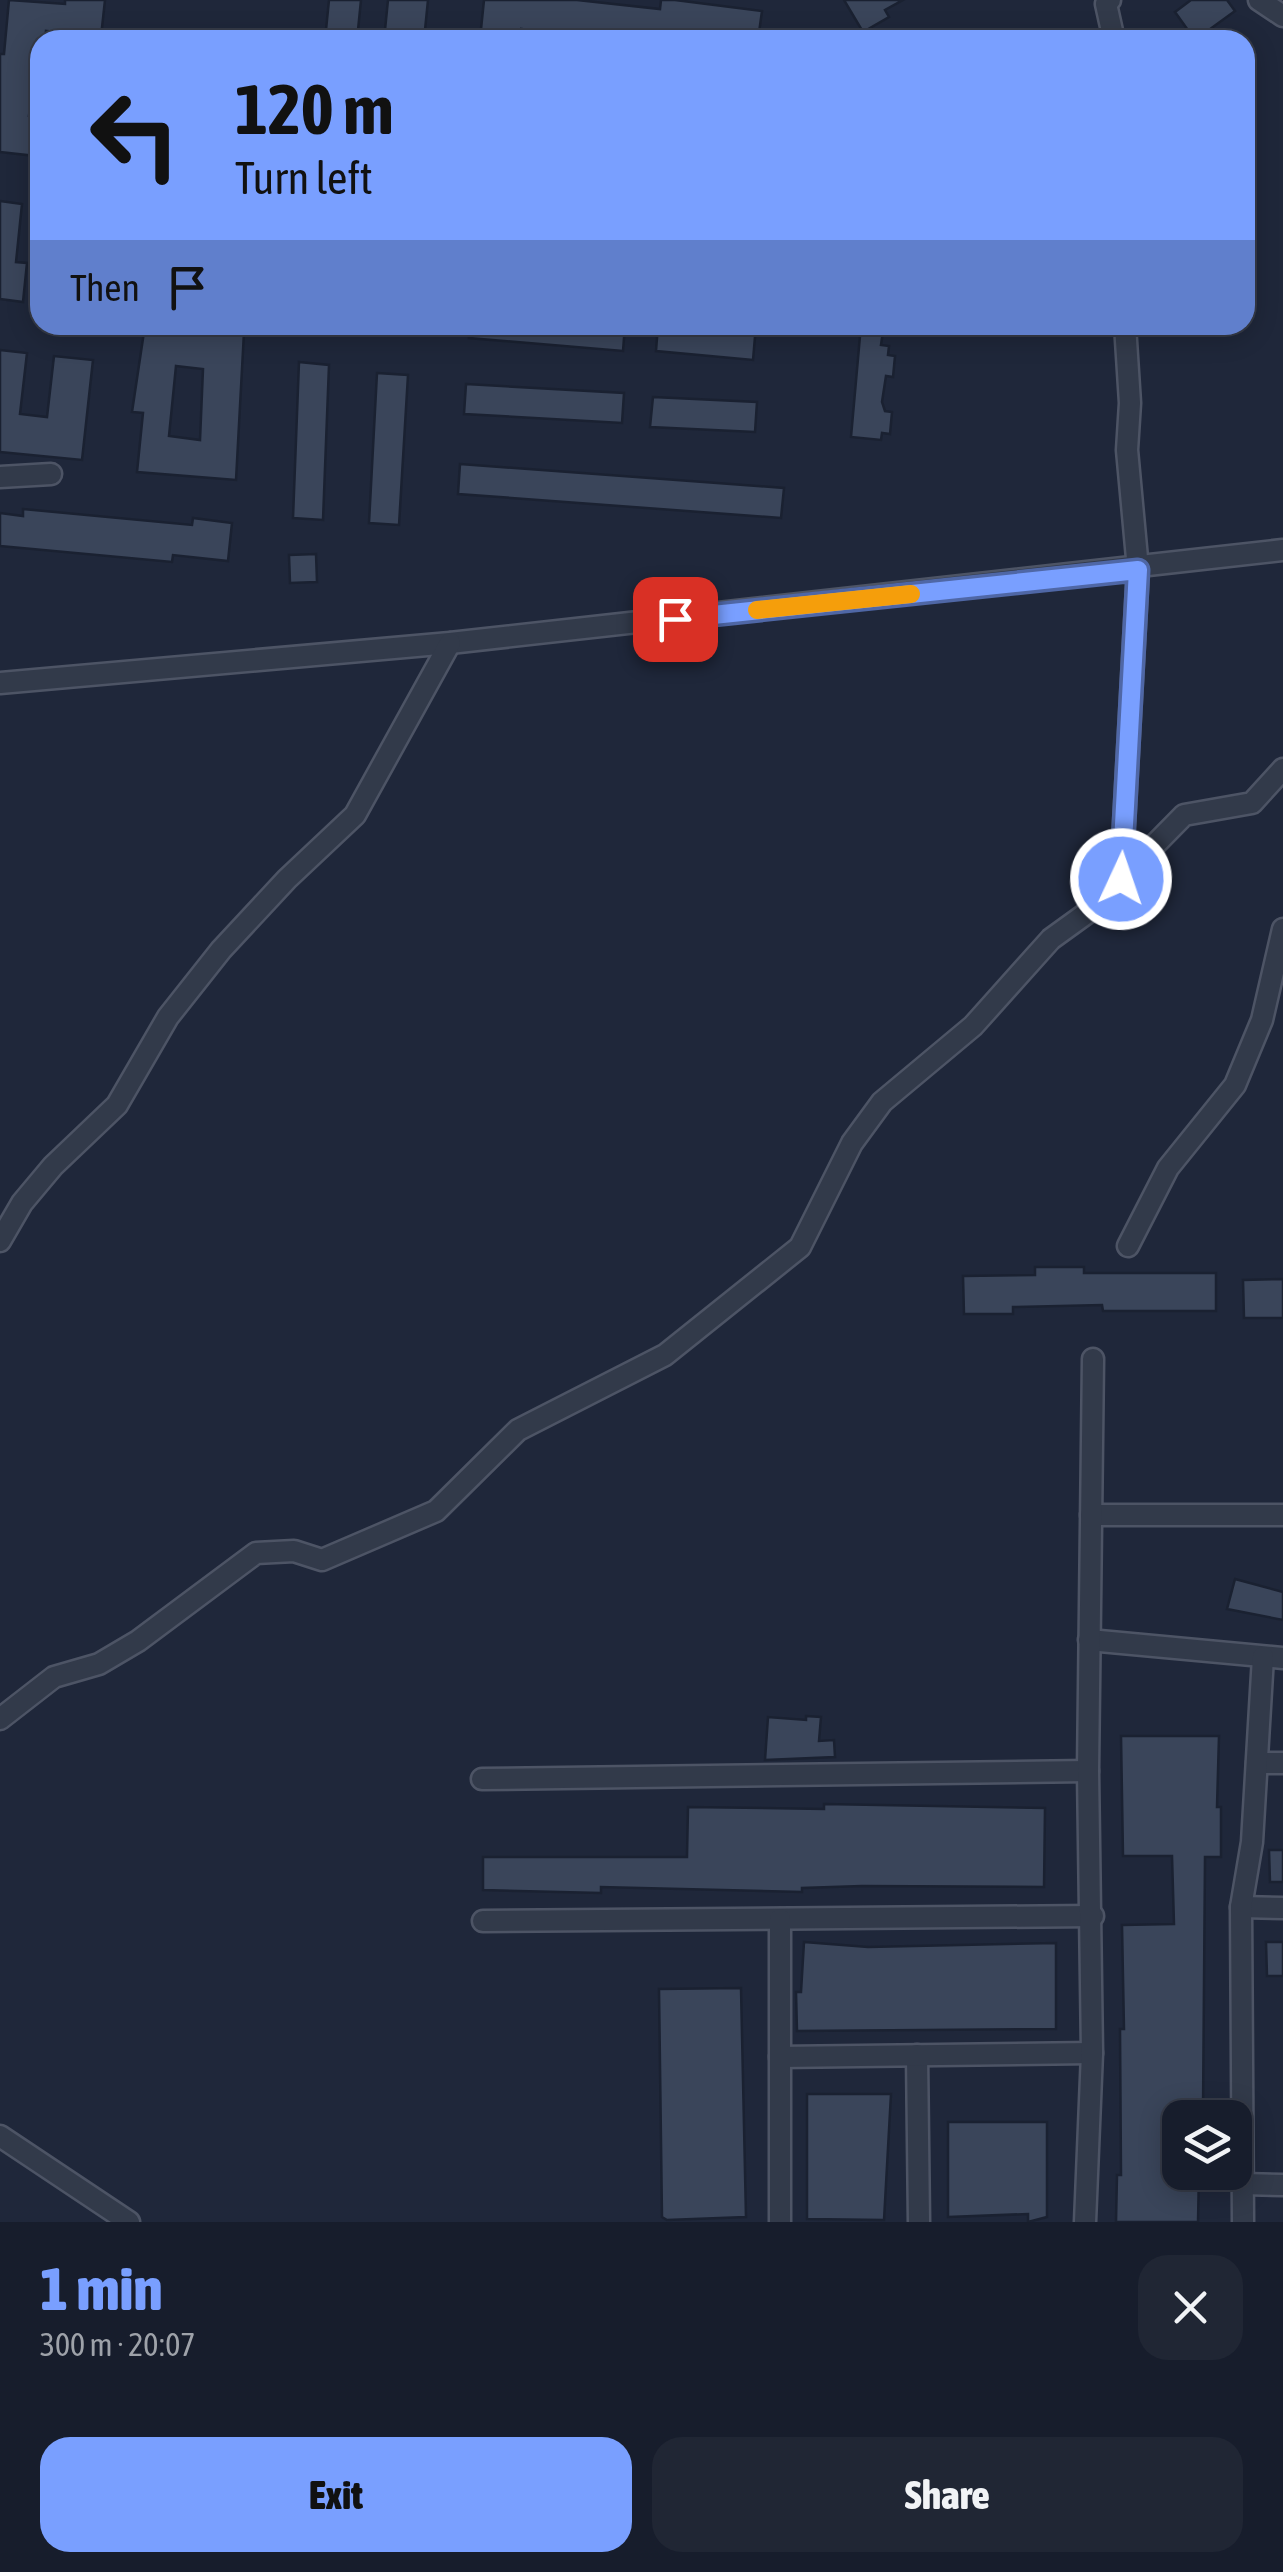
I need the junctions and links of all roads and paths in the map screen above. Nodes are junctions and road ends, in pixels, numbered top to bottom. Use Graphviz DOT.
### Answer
graph roads {
  1 [pos="1110,0"];
  2 [pos="1263,1"];
  3 [pos="1283,16"];
  4 [pos="1112,30"];
  5 [pos="1126,335"];
  6 [pos="51,474"];
  7 [pos="0,477"];
  8 [pos="1283,550"];
  9 [pos="1138,570"];
  10 [pos="450,643"];
  11 [pos="0,683"];
  12 [pos="1283,770"];
  13 [pos="1121,879"];
  14 [pos="1283,929"];
  15 [pos="0,1241"];
  16 [pos="1128,1246"];
  17 [pos="1092,1359"];
  18 [pos="1091,1515"];
  19 [pos="1283,1515"];
  20 [pos="1089,1640"];
  21 [pos="1273,1657"];
  22 [pos="0,1720"];
  23 [pos="1257,1763"];
  24 [pos="1283,1763"];
  25 [pos="1088,1771"];
  26 [pos="482,1779"];
  27 [pos="1241,1908"];
  28 [pos="1283,1908"];
  29 [pos="1092,1916"];
  30 [pos="780,1919"];
  31 [pos="483,1920"];
  32 [pos="1092,2053"];
  33 [pos="780,2056"];
  34 [pos="917,2056"];
  35 [pos="1242,2100"];
  36 [pos="0,2136"];
  37 [pos="1252,2184"];
  38 [pos="1283,2185"];
  39 [pos="1242,2190"];
  40 [pos="128,2222"];
  41 [pos="780,2222"];
  42 [pos="920,2222"];
  43 [pos="1085,2222"];
  44 [pos="1243,2222"];
  1 -- 4 [label="street"];
  2 -- 3 [label="street"];
  5 -- 9 [label="street"];
  6 -- 7 [label="street"];
  8 -- 9 [label="street"];
  9 -- 10 [label="street"];
  9 -- 13 [label="street"];
  10 -- 11 [label="street"];
  10 -- 15 [label="street"];
  12 -- 13 [label="street"];
  13 -- 22 [label="street"];
  14 -- 16 [label="street"];
  17 -- 18 [label="street"];
  18 -- 19 [label="street"];
  18 -- 20 [label="street"];
  20 -- 21 [label="street"];
  20 -- 25 [label="street"];
  21 -- 23 [label="street"];
  23 -- 24 [label="street"];
  23 -- 27 [label="street"];
  25 -- 26 [label="street"];
  25 -- 29 [label="street"];
  27 -- 28 [label="street"];
  27 -- 35 [label="street"];
  29 -- 30 [label="street"];
  29 -- 32 [label="street"];
  30 -- 31 [label="street"];
  30 -- 33 [label="street"];
  32 -- 34 [label="street"];
  32 -- 43 [label="street"];
  33 -- 34 [label="street"];
  33 -- 41 [label="street"];
  34 -- 42 [label="street"];
  36 -- 40 [label="street"];
  37 -- 38 [label="street"];
  39 -- 44 [label="street"];
}
